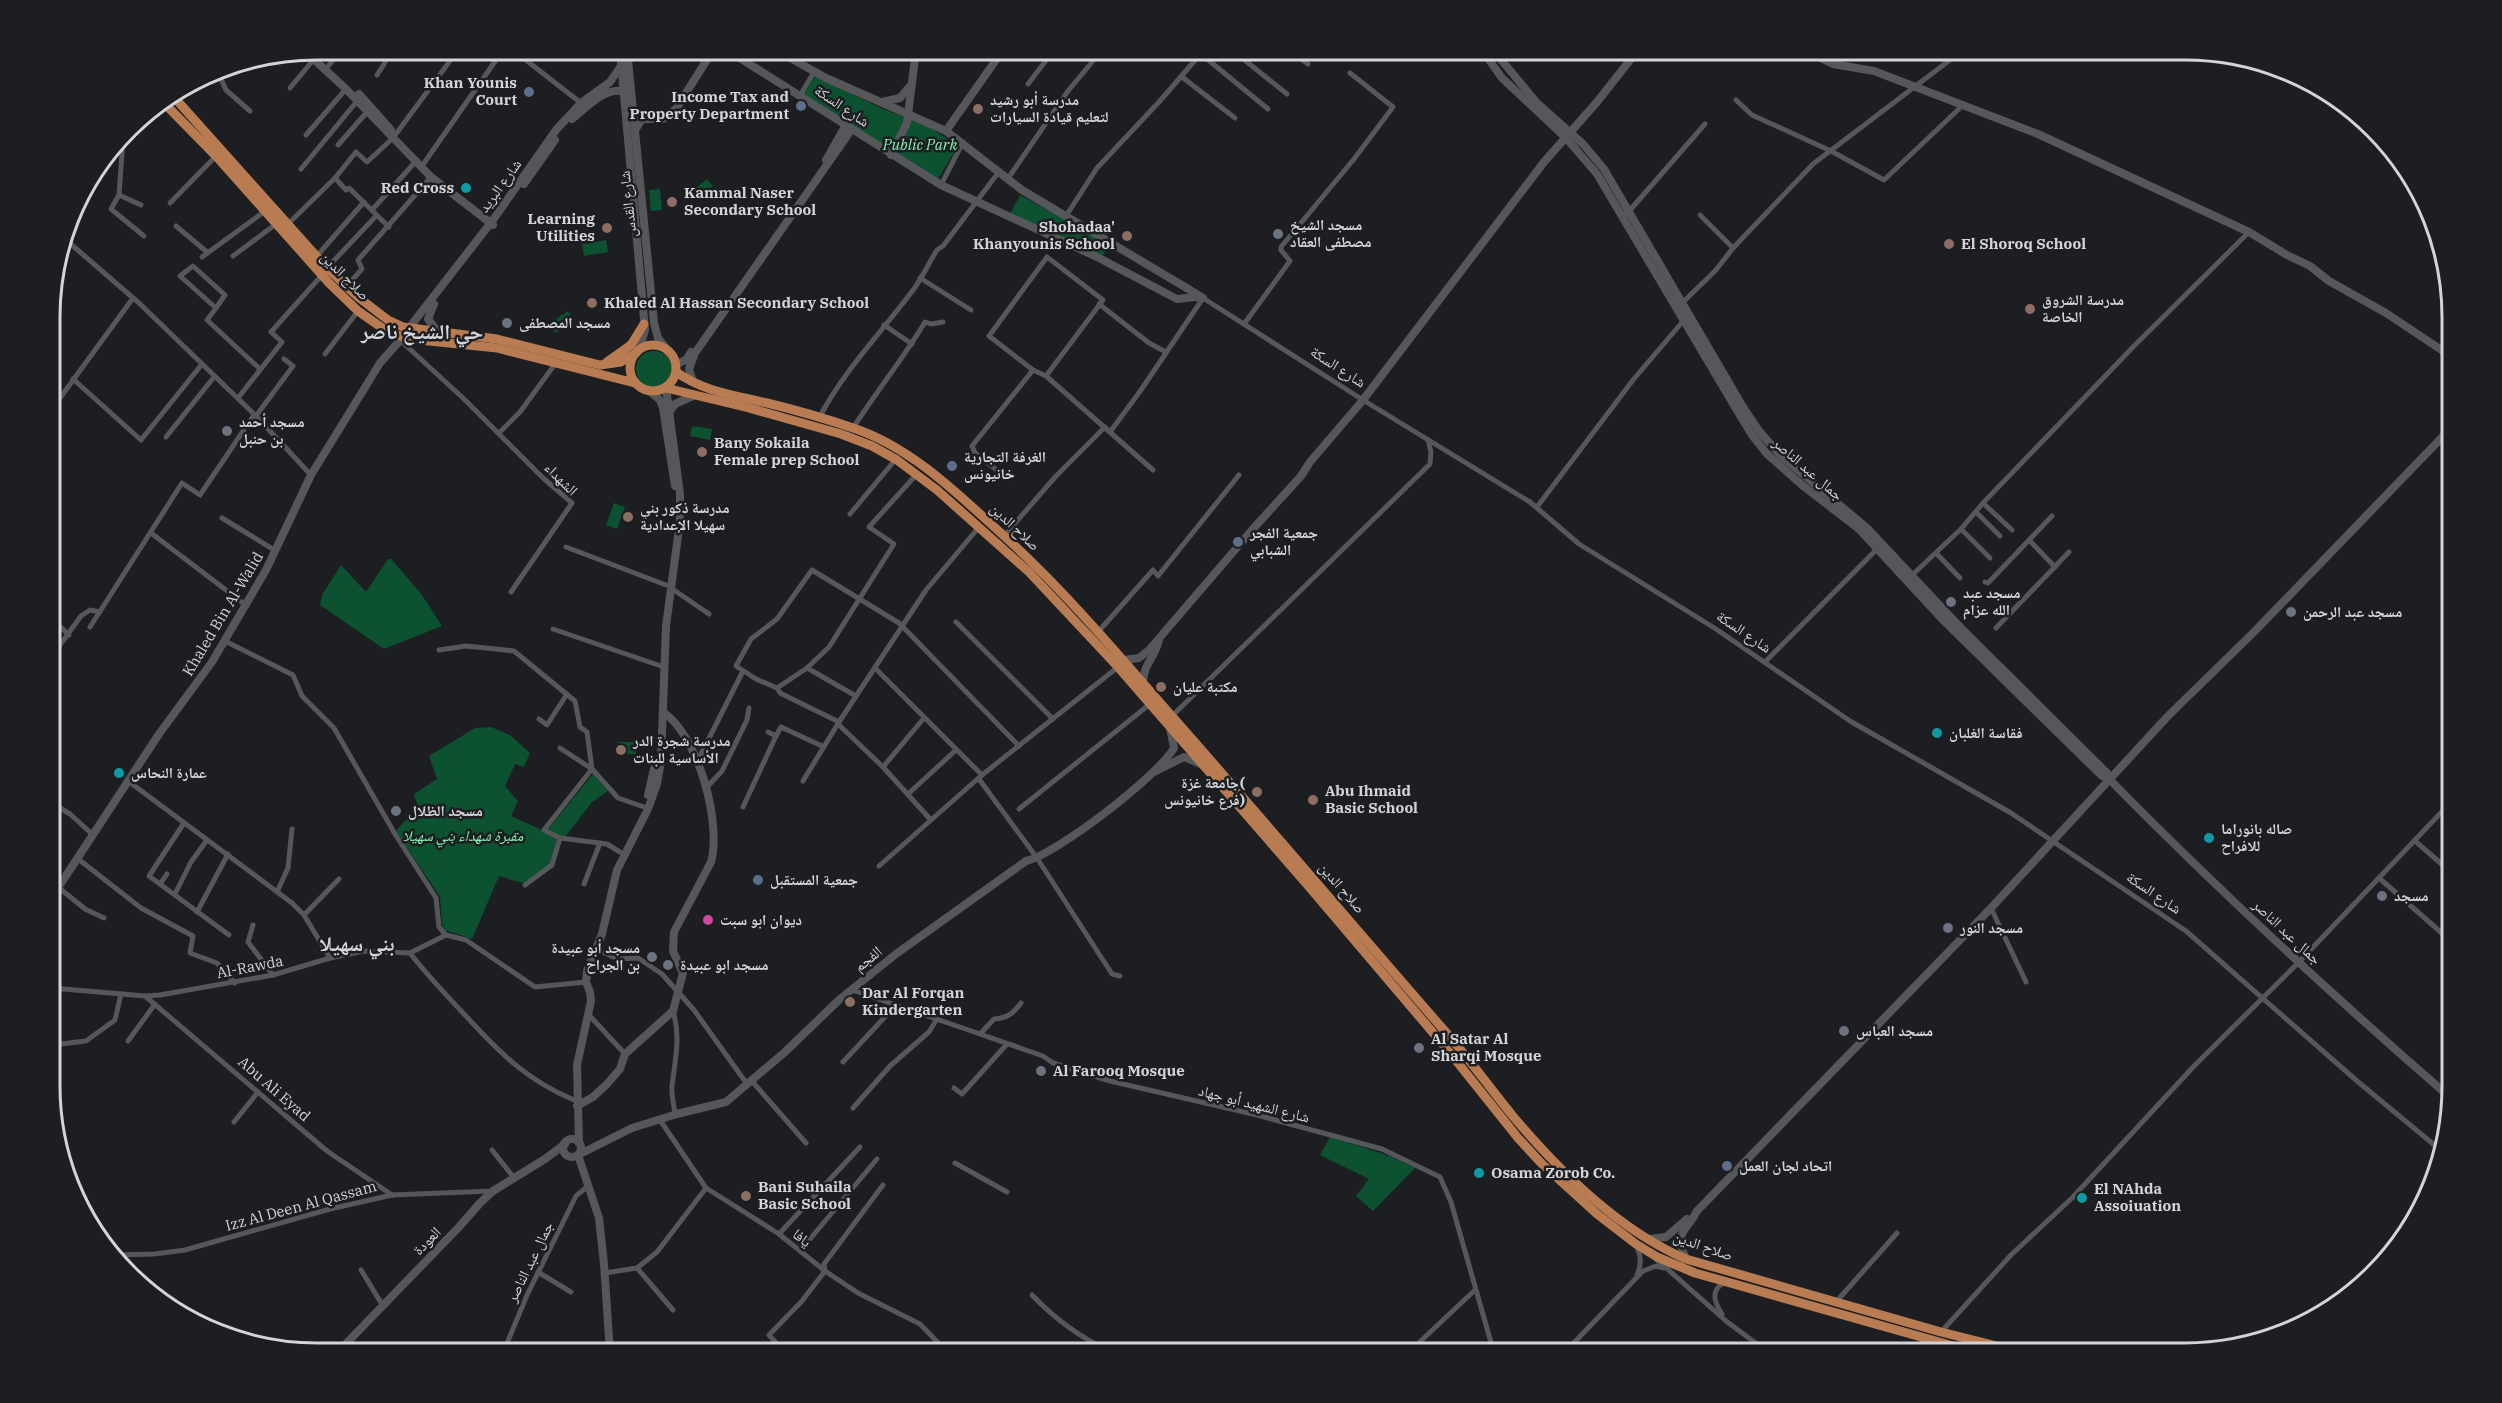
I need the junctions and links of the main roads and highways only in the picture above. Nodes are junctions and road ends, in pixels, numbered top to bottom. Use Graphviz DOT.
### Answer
graph roads {
  1 [pos="318,60"];
  2 [pos="621,60"];
  3 [pos="628,60"];
  4 [pos="707,60"];
  5 [pos="744,60"];
  6 [pos="793,60"];
  7 [pos="915,60"];
  8 [pos="920,60"];
  9 [pos="996,60"];
  10 [pos="1489,60"];
  11 [pos="1501,60"];
  12 [pos="1630,60"];
  13 [pos="1825,60"];
  14 [pos="621,66"];
  15 [pos="327,68"];
  16 [pos="911,84"];
  17 [pos="622,91"];
  18 [pos="177,101"];
  19 [pos="878,102"];
  20 [pos="168,107"];
  21 [pos="907,114"];
  22 [pos="921,120"];
  23 [pos="849,127"];
  24 [pos="946,131"];
  25 [pos="634,132"];
  26 [pos="1568,135"];
  27 [pos="394,136"];
  28 [pos="891,155"];
  29 [pos="421,163"];
  30 [pos="493,222"];
  31 [pos="281,223"];
  32 [pos="324,272"];
  33 [pos="1679,306"];
  34 [pos="644,324"];
  35 [pos="409,328"];
  36 [pos="437,331"];
  37 [pos="402,339"];
  38 [pos="2442,350"];
  39 [pos="638,351"];
  40 [pos="669,352"];
  41 [pos="544,356"];
  42 [pos="603,365"];
  43 [pos="676,368"];
  44 [pos="635,383"];
  45 [pos="693,383"];
  46 [pos="666,388"];
  47 [pos="649,391"];
  48 [pos="693,396"];
  49 [pos="670,411"];
  50 [pos="2442,437"];
  51 [pos="1042,571"];
  52 [pos="1033,577"];
  53 [pos="1909,578"];
  54 [pos="668,586"];
  55 [pos="1063,594"];
  56 [pos="1056,602"];
  57 [pos="1159,639"];
  58 [pos="1121,664"];
  59 [pos="1143,683"];
  60 [pos="663,712"];
  61 [pos="1170,728"];
  62 [pos="1201,764"];
  63 [pos="1154,772"];
  64 [pos="2108,778"];
  65 [pos="60,884"];
  66 [pos="1320,893"];
  67 [pos="584,982"];
  68 [pos="2442,1090"];
  69 [pos="576,1105"];
  70 [pos="577,1122"];
  71 [pos="1528,1133"];
  72 [pos="1518,1138"];
  73 [pos="566,1142"];
  74 [pos="579,1144"];
  75 [pos="593,1147"];
  76 [pos="573,1156"];
  77 [pos="545,1159"];
  78 [pos="1547,1161"];
  79 [pos="1697,1211"];
  80 [pos="1648,1239"];
  81 [pos="1686,1259"];
  82 [pos="347,1343"];
  83 [pos="610,1343"];
  84 [pos="1942,1343"];
  85 [pos="1985,1343"];
  1 -- 15 [label="main road"];
  2 -- 14 [label="main road, شارع القدس"];
  3 -- 25 [label="main road, شارع القدس"];
  4 -- 25 [label="main road"];
  5 -- 23 [label="main road, شارع السكة"];
  6 -- 19 [label="main road, شارع السكة"];
  7 -- 16 [label="main road"];
  8 -- 22 [label="main road"];
  9 -- 24 [label="main road"];
  10 -- 26 [label="main road, جمال عبد الناصر"];
  11 -- 26 [label="main road, جمال عبد الناصر"];
  12 -- 26 [label="main road"];
  13 -- 38 [label="main road"];
  14 -- 17 [label="main road, شارع القدس"];
  14 -- 30 [label="main road, شارع البريد"];
  15 -- 27 [label="main road"];
  15 -- 27 [label="main road"];
  16 -- 19 [label="main road"];
  16 -- 21 [label="main road"];
  17 -- 30 [label="main road, شارع البريد"];
  17 -- 34 [label="main road, شارع القدس"];
  18 -- 31 [label="highway, صلاح الدين"];
  19 -- 21 [label="main road, شارع السكة"];
  20 -- 31 [label="highway, صلاح الدين"];
  21 -- 22 [label="main road, شارع السكة"];
  21 -- 28 [label="main road"];
  22 -- 24 [label="main road, شارع السكة"];
  23 -- 28 [label="main road, شارع السكة"];
  23 -- 43 [label="main road"];
  23 -- 45 [label="main road"];
  24 -- 28 [label="main road, شارع السكة"];
  25 -- 40 [label="main road, شارع القدس"];
  26 -- 33 [label="main road, جمال عبد الناصر"];
  26 -- 57 [label="main road"];
  27 -- 29 [label="main road"];
  29 -- 30 [label="main road"];
  29 -- 30 [label="main road"];
  30 -- 35 [label="main road, شارع البريد"];
  30 -- 36 [label="main road, شارع البريد"];
  31 -- 32 [label="highway, صلاح الدين"];
  31 -- 32 [label="highway, صلاح الدين"];
  32 -- 35 [label="highway, صلاح الدين"];
  32 -- 37 [label="highway, صلاح الدين"];
  33 -- 53 [label="main road, جمال عبد الناصر"];
  33 -- 53 [label="main road, جمال عبد الناصر"];
  34 -- 39 [label="main road, شارع القدس"];
  34 -- 42 [label="highway"];
  35 -- 36 [label="highway, صلاح الدين"];
  36 -- 41 [label="highway, صلاح الدين"];
  37 -- 41 [label="highway, صلاح الدين"];
  37 -- 65 [label="main road, Khaled Bin Al-Walid"];
  39 -- 40 [label="highway"];
  39 -- 42 [label="highway"];
  39 -- 44 [label="highway"];
  40 -- 43 [label="highway"];
  41 -- 42 [label="highway, صلاح الدين"];
  41 -- 44 [label="highway, صلاح الدين"];
  43 -- 45 [label="highway, صلاح الدين"];
  43 -- 46 [label="highway"];
  44 -- 47 [label="highway"];
  45 -- 51 [label="highway, صلاح الدين"];
  46 -- 47 [label="highway"];
  46 -- 48 [label="highway, صلاح الدين"];
  46 -- 49 [label="main road"];
  47 -- 54 [label="main road"];
  48 -- 49 [label="main road"];
  48 -- 52 [label="highway, صلاح الدين"];
  49 -- 54 [label="main road"];
  50 -- 64 [label="main road"];
  51 -- 52 [label="highway"];
  51 -- 55 [label="highway, صلاح الدين"];
  52 -- 56 [label="highway, صلاح الدين"];
  53 -- 64 [label="main road, جمال عبد الناصر"];
  54 -- 60 [label="main road"];
  54 -- 67 [label="main road"];
  55 -- 56 [label="highway"];
  55 -- 58 [label="highway, صلاح الدين"];
  56 -- 58 [label="highway, صلاح الدين"];
  57 -- 58 [label="main road"];
  57 -- 59 [label="main road"];
  58 -- 59 [label="highway, صلاح الدين"];
  58 -- 61 [label="highway, صلاح الدين"];
  59 -- 66 [label="highway, صلاح الدين"];
  60 -- 67 [label="main road"];
  60 -- 69 [label="main road"];
  61 -- 62 [label="highway, صلاح الدين"];
  61 -- 63 [label="main road"];
  62 -- 63 [label="main road"];
  62 -- 66 [label="highway, صلاح الدين"];
  63 -- 75 [label="main road, الفجم"];
  64 -- 68 [label="main road, جمال عبد الناصر"];
  64 -- 79 [label="main road"];
  66 -- 71 [label="highway, صلاح الدين"];
  66 -- 72 [label="highway, صلاح الدين"];
  67 -- 69 [label="main road"];
  67 -- 69 [label="main road"];
  69 -- 70 [label="main road"];
  70 -- 73 [label="main road"];
  70 -- 74 [label="main road"];
  71 -- 72 [label="highway"];
  71 -- 78 [label="highway, صلاح الدين"];
  72 -- 78 [label="highway, صلاح الدين"];
  73 -- 74 [label="main road"];
  73 -- 76 [label="main road"];
  73 -- 77 [label="main road, العودة"];
  74 -- 75 [label="main road"];
  74 -- 76 [label="main road"];
  75 -- 76 [label="main road, الفجم"];
  76 -- 77 [label="main road, العودة"];
  76 -- 83 [label="main road"];
  77 -- 82 [label="main road, العودة"];
  78 -- 80 [label="highway, صلاح الدين"];
  78 -- 84 [label="highway, صلاح الدين"];
  79 -- 80 [label="main road"];
  79 -- 81 [label="main road"];
  80 -- 81 [label="highway, صلاح الدين"];
  81 -- 85 [label="highway, صلاح الدين"];
}
